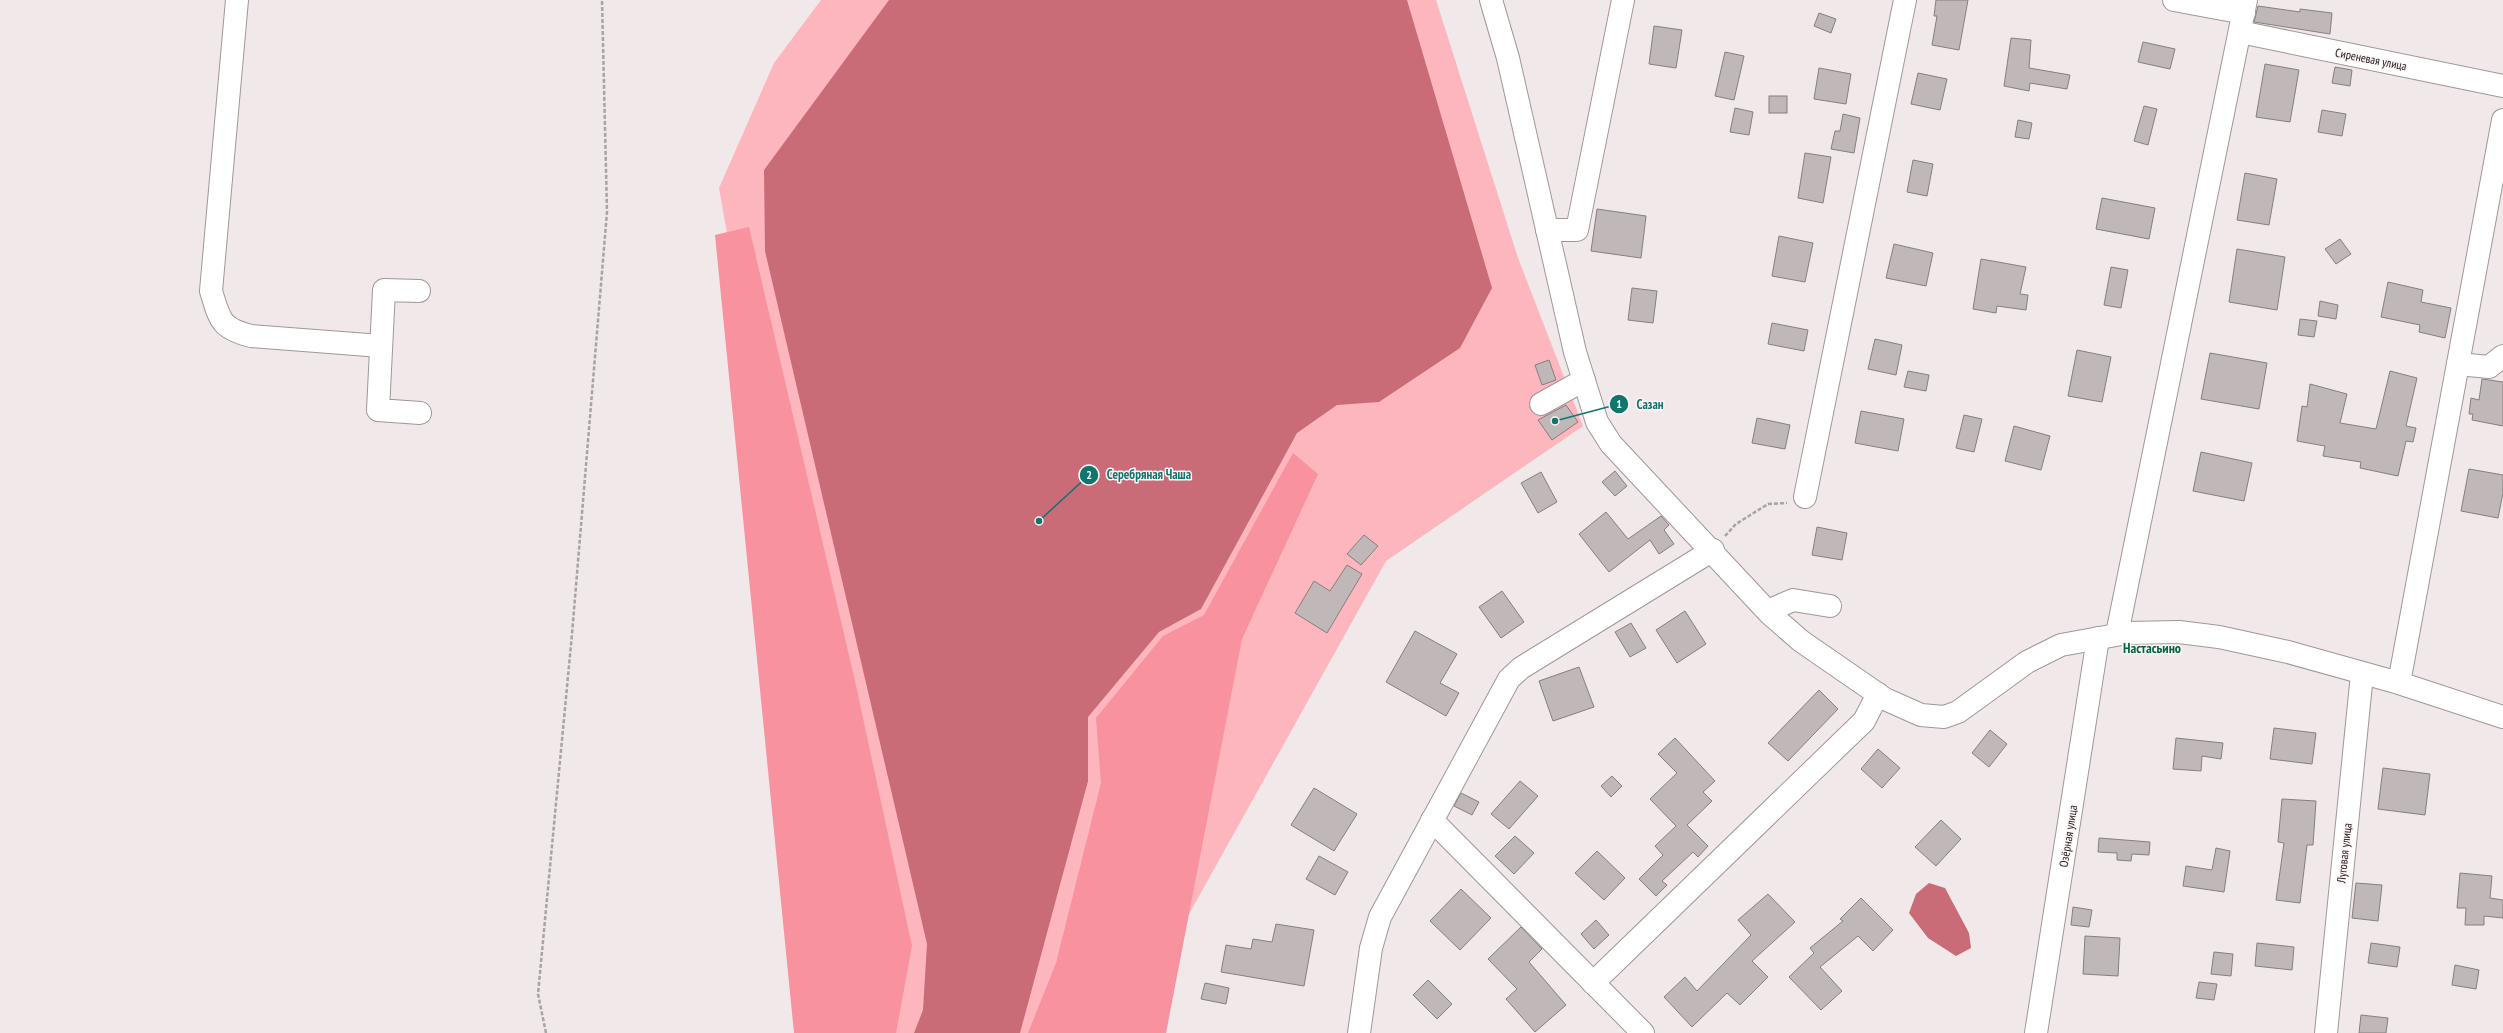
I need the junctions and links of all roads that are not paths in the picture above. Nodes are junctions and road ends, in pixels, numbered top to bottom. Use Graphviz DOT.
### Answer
graph roads {
  1 [pos="237,0"];
  2 [pos="1491,0"];
  3 [pos="1623,0"];
  4 [pos="1905,0"];
  5 [pos="2174,0"];
  6 [pos="2243,15"];
  7 [pos="2503,86"];
  8 [pos="2503,120"];
  9 [pos="1547,230"];
  10 [pos="420,292"];
  11 [pos="381,346"];
  12 [pos="2503,356"];
  13 [pos="2458,364"];
  14 [pos="1584,380"];
  15 [pos="1541,404"];
  16 [pos="420,413"];
  17 [pos="1805,497"];
  18 [pos="1713,550"];
  19 [pos="1830,606"];
  20 [pos="1768,611"];
  21 [pos="2108,636"];
  22 [pos="2362,674"];
  23 [pos="2399,683"];
  24 [pos="1878,694"];
  25 [pos="2503,716"];
  26 [pos="1432,820"];
  27 [pos="1594,983"];
  28 [pos="1359,1033"];
  29 [pos="1643,1033"];
  30 [pos="2036,1033"];
  31 [pos="2326,1033"];
  1 -- 11 [label="street"];
  2 -- 9 [label="street"];
  3 -- 9 [label="street"];
  4 -- 17 [label="street"];
  5 -- 6 [label="street, Сиреневая улица"];
  6 -- 7 [label="street, Сиреневая улица"];
  6 -- 21 [label="street, Озёрная улица"];
  8 -- 13 [label="street"];
  9 -- 14 [label="street"];
  10 -- 11 [label="street"];
  11 -- 16 [label="street"];
  12 -- 13 [label="street"];
  13 -- 23 [label="street"];
  14 -- 15 [label="street"];
  14 -- 18 [label="street"];
  18 -- 20 [label="street"];
  18 -- 26 [label="street"];
  19 -- 20 [label="street"];
  20 -- 24 [label="street"];
  21 -- 22 [label="street"];
  21 -- 24 [label="street"];
  21 -- 30 [label="street, Озёрная улица"];
  22 -- 23 [label="street"];
  22 -- 31 [label="street, Луговая улица"];
  23 -- 25 [label="street"];
  24 -- 27 [label="street"];
  26 -- 27 [label="street"];
  26 -- 28 [label="street"];
  27 -- 29 [label="street"];
}
